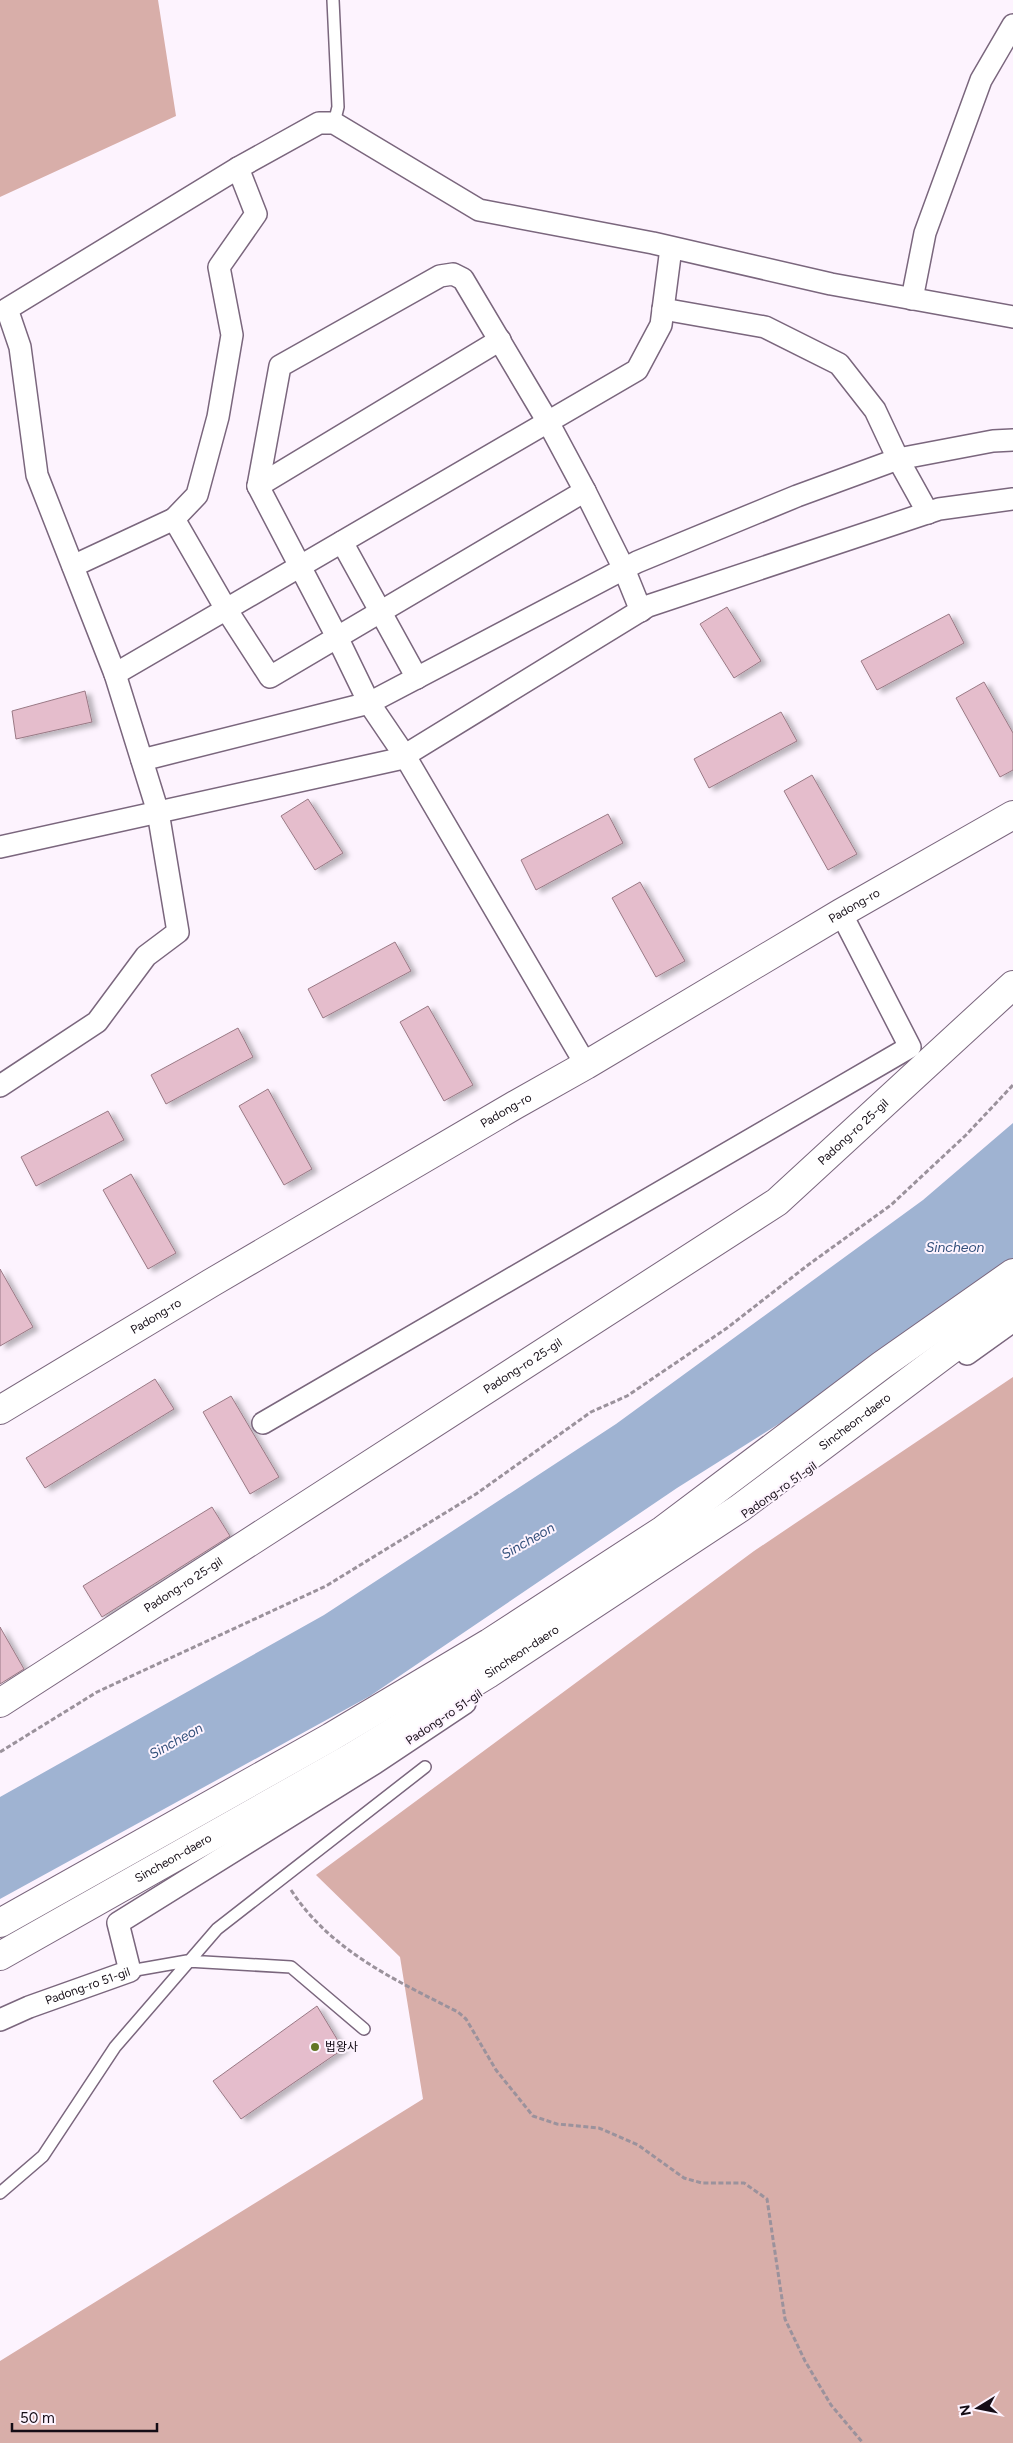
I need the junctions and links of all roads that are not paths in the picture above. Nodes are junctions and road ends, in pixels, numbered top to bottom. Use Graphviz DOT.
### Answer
graph roads {
  1 [pos="333,0"];
  2 [pos="1013,25"];
  3 [pos="334,123"];
  4 [pos="238,168"];
  5 [pos="671,248"];
  6 [pos="912,299"];
  7 [pos="663,309"];
  8 [pos="3,310"];
  9 [pos="1013,317"];
  10 [pos="500,340"];
  11 [pos="548,422"];
  12 [pos="1013,440"];
  13 [pos="898,460"];
  14 [pos="258,486"];
  15 [pos="585,491"];
  16 [pos="1013,499"];
  17 [pos="928,513"];
  18 [pos="174,519"];
  19 [pos="342,542"];
  20 [pos="73,566"];
  21 [pos="300,566"];
  22 [pos="624,569"];
  23 [pos="226,609"];
  24 [pos="641,611"];
  25 [pos="379,612"];
  26 [pos="337,637"];
  27 [pos="115,674"];
  28 [pos="417,678"];
  29 [pos="369,703"];
  30 [pos="405,756"];
  31 [pos="142,760"];
  32 [pos="158,812"];
  33 [pos="1013,815"];
  34 [pos="0,847"];
  35 [pos="841,913"];
  36 [pos="1013,985"];
  37 [pos="916,1058"];
  38 [pos="586,1065"];
  39 [pos="0,1086"];
  40 [pos="1013,1273"];
  41 [pos="1013,1304"];
  42 [pos="1013,1321"];
  43 [pos="0,1410"];
  44 [pos="263,1423"];
  45 [pos="0,1703"];
  46 [pos="426,1767"];
  47 [pos="0,1923"];
  48 [pos="0,1956"];
  49 [pos="187,1962"];
  50 [pos="130,1971"];
  51 [pos="0,2020"];
  52 [pos="364,2029"];
  53 [pos="0,2193"];
  1 -- 3 [label="lane"];
  2 -- 6 [label="street"];
  3 -- 4 [label="street"];
  3 -- 5 [label="street"];
  4 -- 8 [label="street"];
  4 -- 18 [label="street"];
  5 -- 6 [label="street"];
  5 -- 7 [label="street"];
  6 -- 9 [label="street"];
  7 -- 11 [label="street"];
  7 -- 13 [label="street"];
  8 -- 20 [label="street"];
  10 -- 11 [label="street"];
  10 -- 14 [label="street"];
  10 -- 14 [label="street"];
  11 -- 15 [label="street"];
  11 -- 19 [label="street"];
  12 -- 13 [label="street"];
  13 -- 17 [label="street"];
  13 -- 22 [label="street"];
  14 -- 21 [label="street"];
  15 -- 22 [label="street"];
  15 -- 25 [label="street"];
  16 -- 17 [label="street"];
  17 -- 24 [label="street"];
  18 -- 20 [label="street"];
  18 -- 23 [label="street"];
  19 -- 21 [label="street"];
  19 -- 25 [label="street"];
  20 -- 27 [label="street"];
  21 -- 23 [label="street"];
  21 -- 26 [label="street"];
  22 -- 24 [label="street"];
  22 -- 28 [label="street"];
  23 -- 26 [label="street"];
  23 -- 27 [label="street"];
  24 -- 30 [label="street"];
  25 -- 26 [label="street"];
  25 -- 28 [label="street"];
  26 -- 29 [label="street"];
  27 -- 31 [label="street"];
  28 -- 29 [label="street"];
  29 -- 30 [label="street"];
  29 -- 31 [label="street"];
  30 -- 32 [label="street"];
  30 -- 38 [label="street"];
  31 -- 32 [label="street"];
  32 -- 34 [label="street"];
  32 -- 39 [label="street"];
  33 -- 35 [label="main road, Padong-ro"];
  35 -- 37 [label="street"];
  35 -- 38 [label="main road, Padong-ro"];
  36 -- 37 [label="main road, Padong-ro 25-gil"];
  37 -- 44 [label="street"];
  37 -- 45 [label="main road, Padong-ro 25-gil"];
  38 -- 43 [label="main road, Padong-ro"];
  40 -- 47 [label="main road, Sincheon-daero"];
  41 -- 48 [label="main road, Sincheon-daero"];
  42 -- 50 [label="street, Padong-ro 51-gil"];
  46 -- 49 [label="lane"];
  49 -- 50 [label="lane"];
  49 -- 52 [label="lane"];
  49 -- 53 [label="lane"];
  50 -- 51 [label="street, Padong-ro 51-gil"];
}
